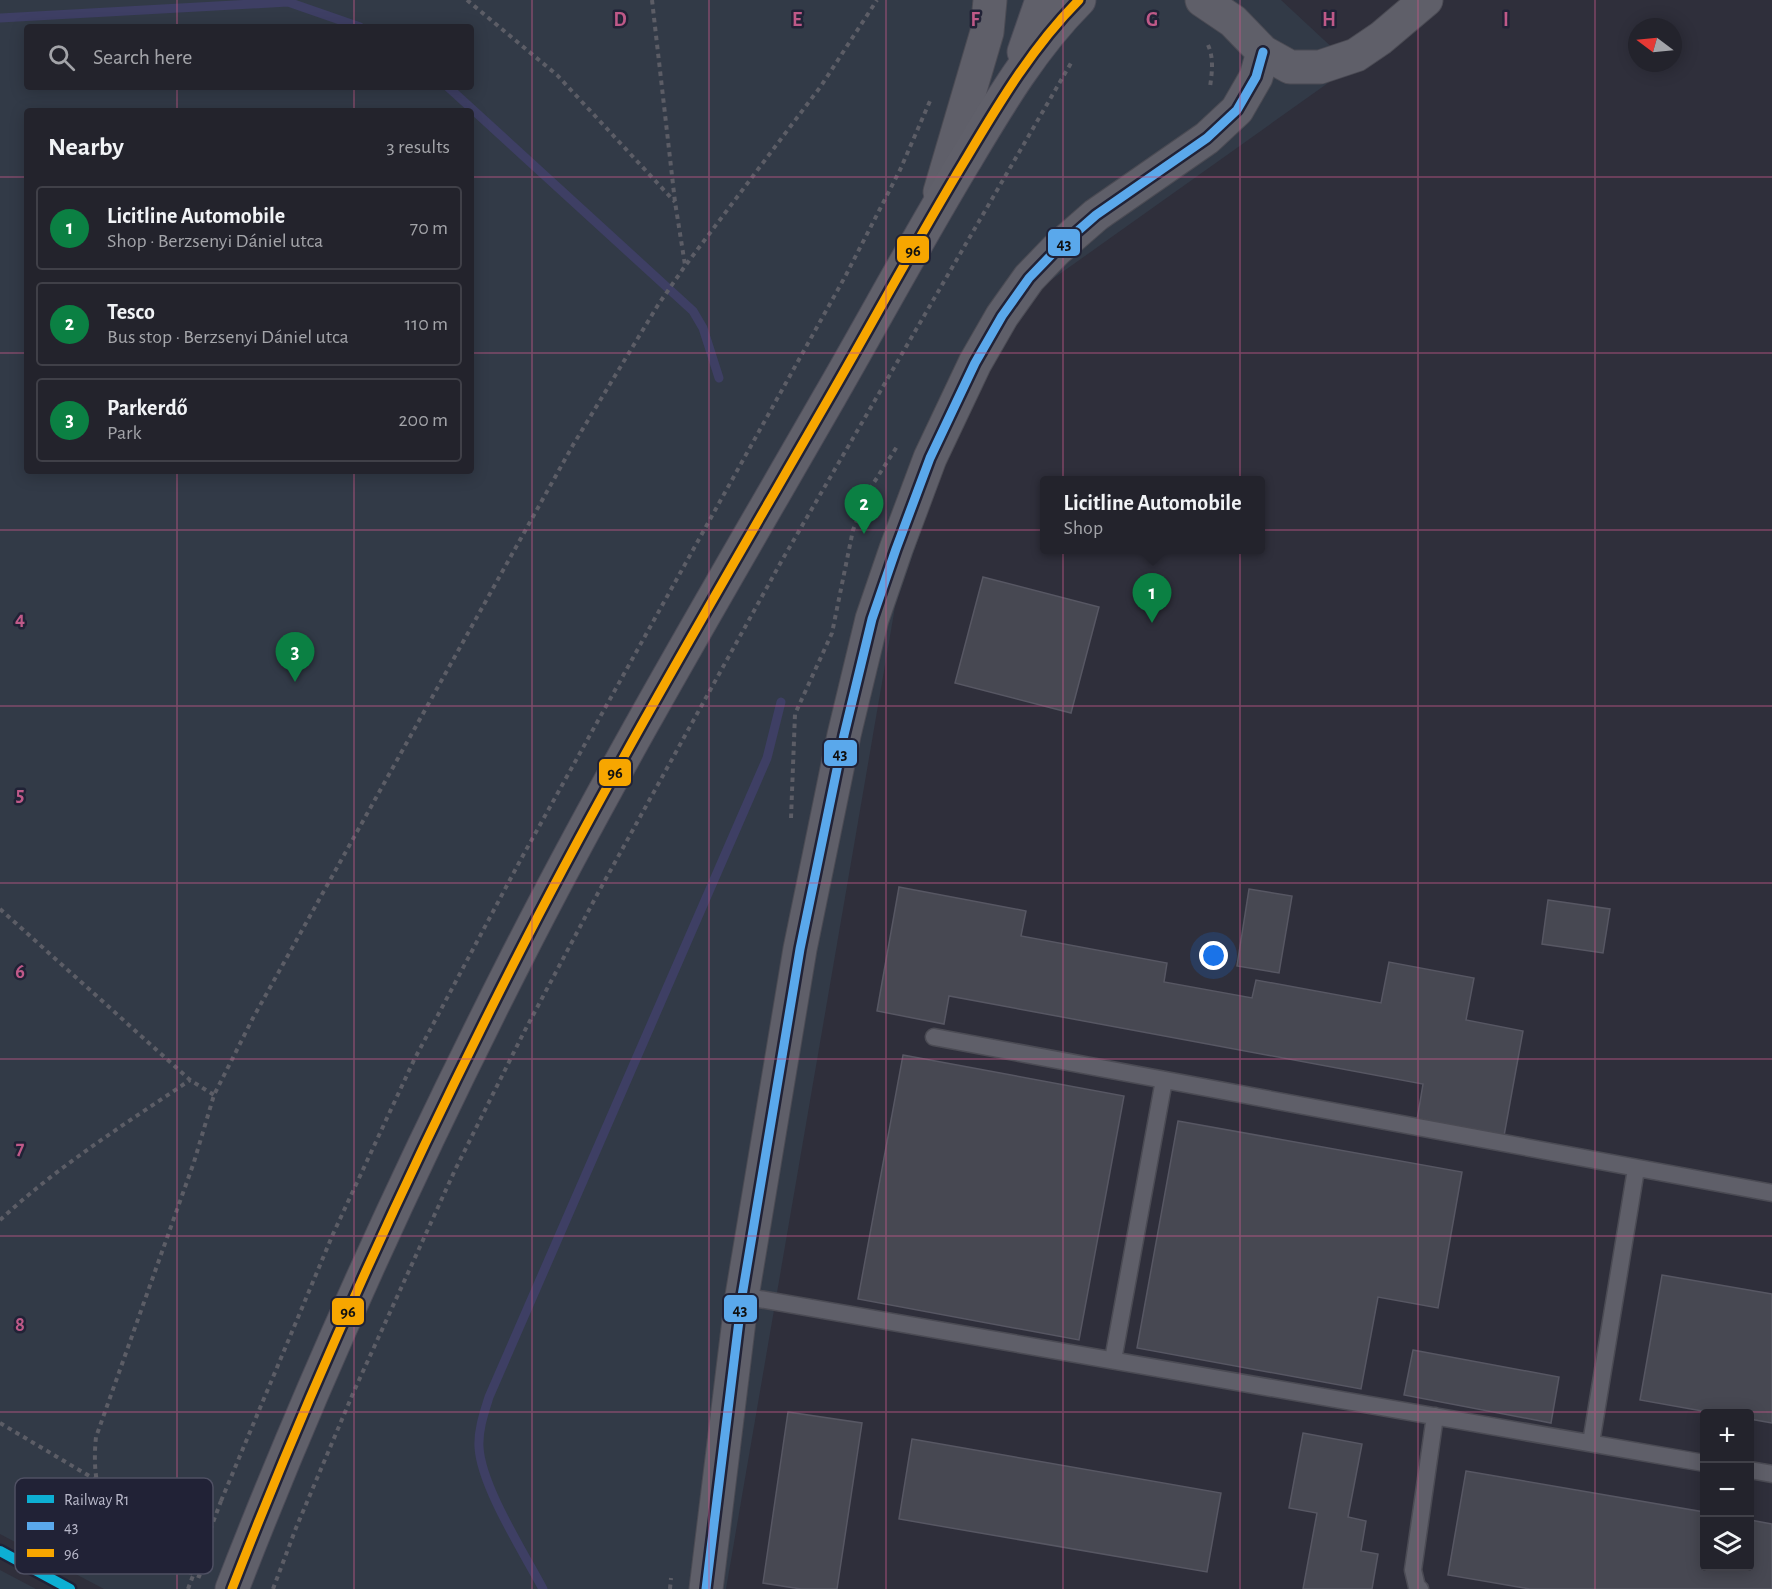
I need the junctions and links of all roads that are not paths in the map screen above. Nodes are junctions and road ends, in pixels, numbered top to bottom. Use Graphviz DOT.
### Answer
graph roads {
  1 [pos="990,0"];
  2 [pos="1042,0"];
  3 [pos="1079,0"];
  4 [pos="1202,0"];
  5 [pos="1426,0"];
  6 [pos="1231,10"];
  7 [pos="1263,52"];
  8 [pos="1006,92"];
  9 [pos="934,213"];
  10 [pos="934,1037"];
  11 [pos="1164,1080"];
  12 [pos="1636,1169"];
  13 [pos="1772,1193"];
  14 [pos="742,1296"];
  15 [pos="1113,1360"];
  16 [pos="1435,1416"];
  17 [pos="1591,1443"];
  18 [pos="1700,1461"];
  19 [pos="1754,1471"];
  20 [pos="1772,1474"];
  21 [pos="220,1585"];
  22 [pos="706,1589"];
  23 [pos="1420,1589"];
  1 -- 9 [label="street"];
  2 -- 8 [label="main road"];
  3 -- 8 [label="main road"];
  4 -- 6 [label="street"];
  5 -- 7 [label="street"];
  6 -- 7 [label="street"];
  7 -- 14 [label="street"];
  8 -- 9 [label="main road"];
  9 -- 21 [label="main road"];
  10 -- 11 [label="lane"];
  11 -- 12 [label="lane"];
  11 -- 15 [label="lane"];
  12 -- 13 [label="lane"];
  12 -- 17 [label="lane"];
  14 -- 15 [label="lane"];
  14 -- 22 [label="street"];
  15 -- 16 [label="lane"];
  16 -- 17 [label="lane"];
  16 -- 23 [label="lane"];
  17 -- 18 [label="lane"];
  19 -- 20 [label="lane"];
}
